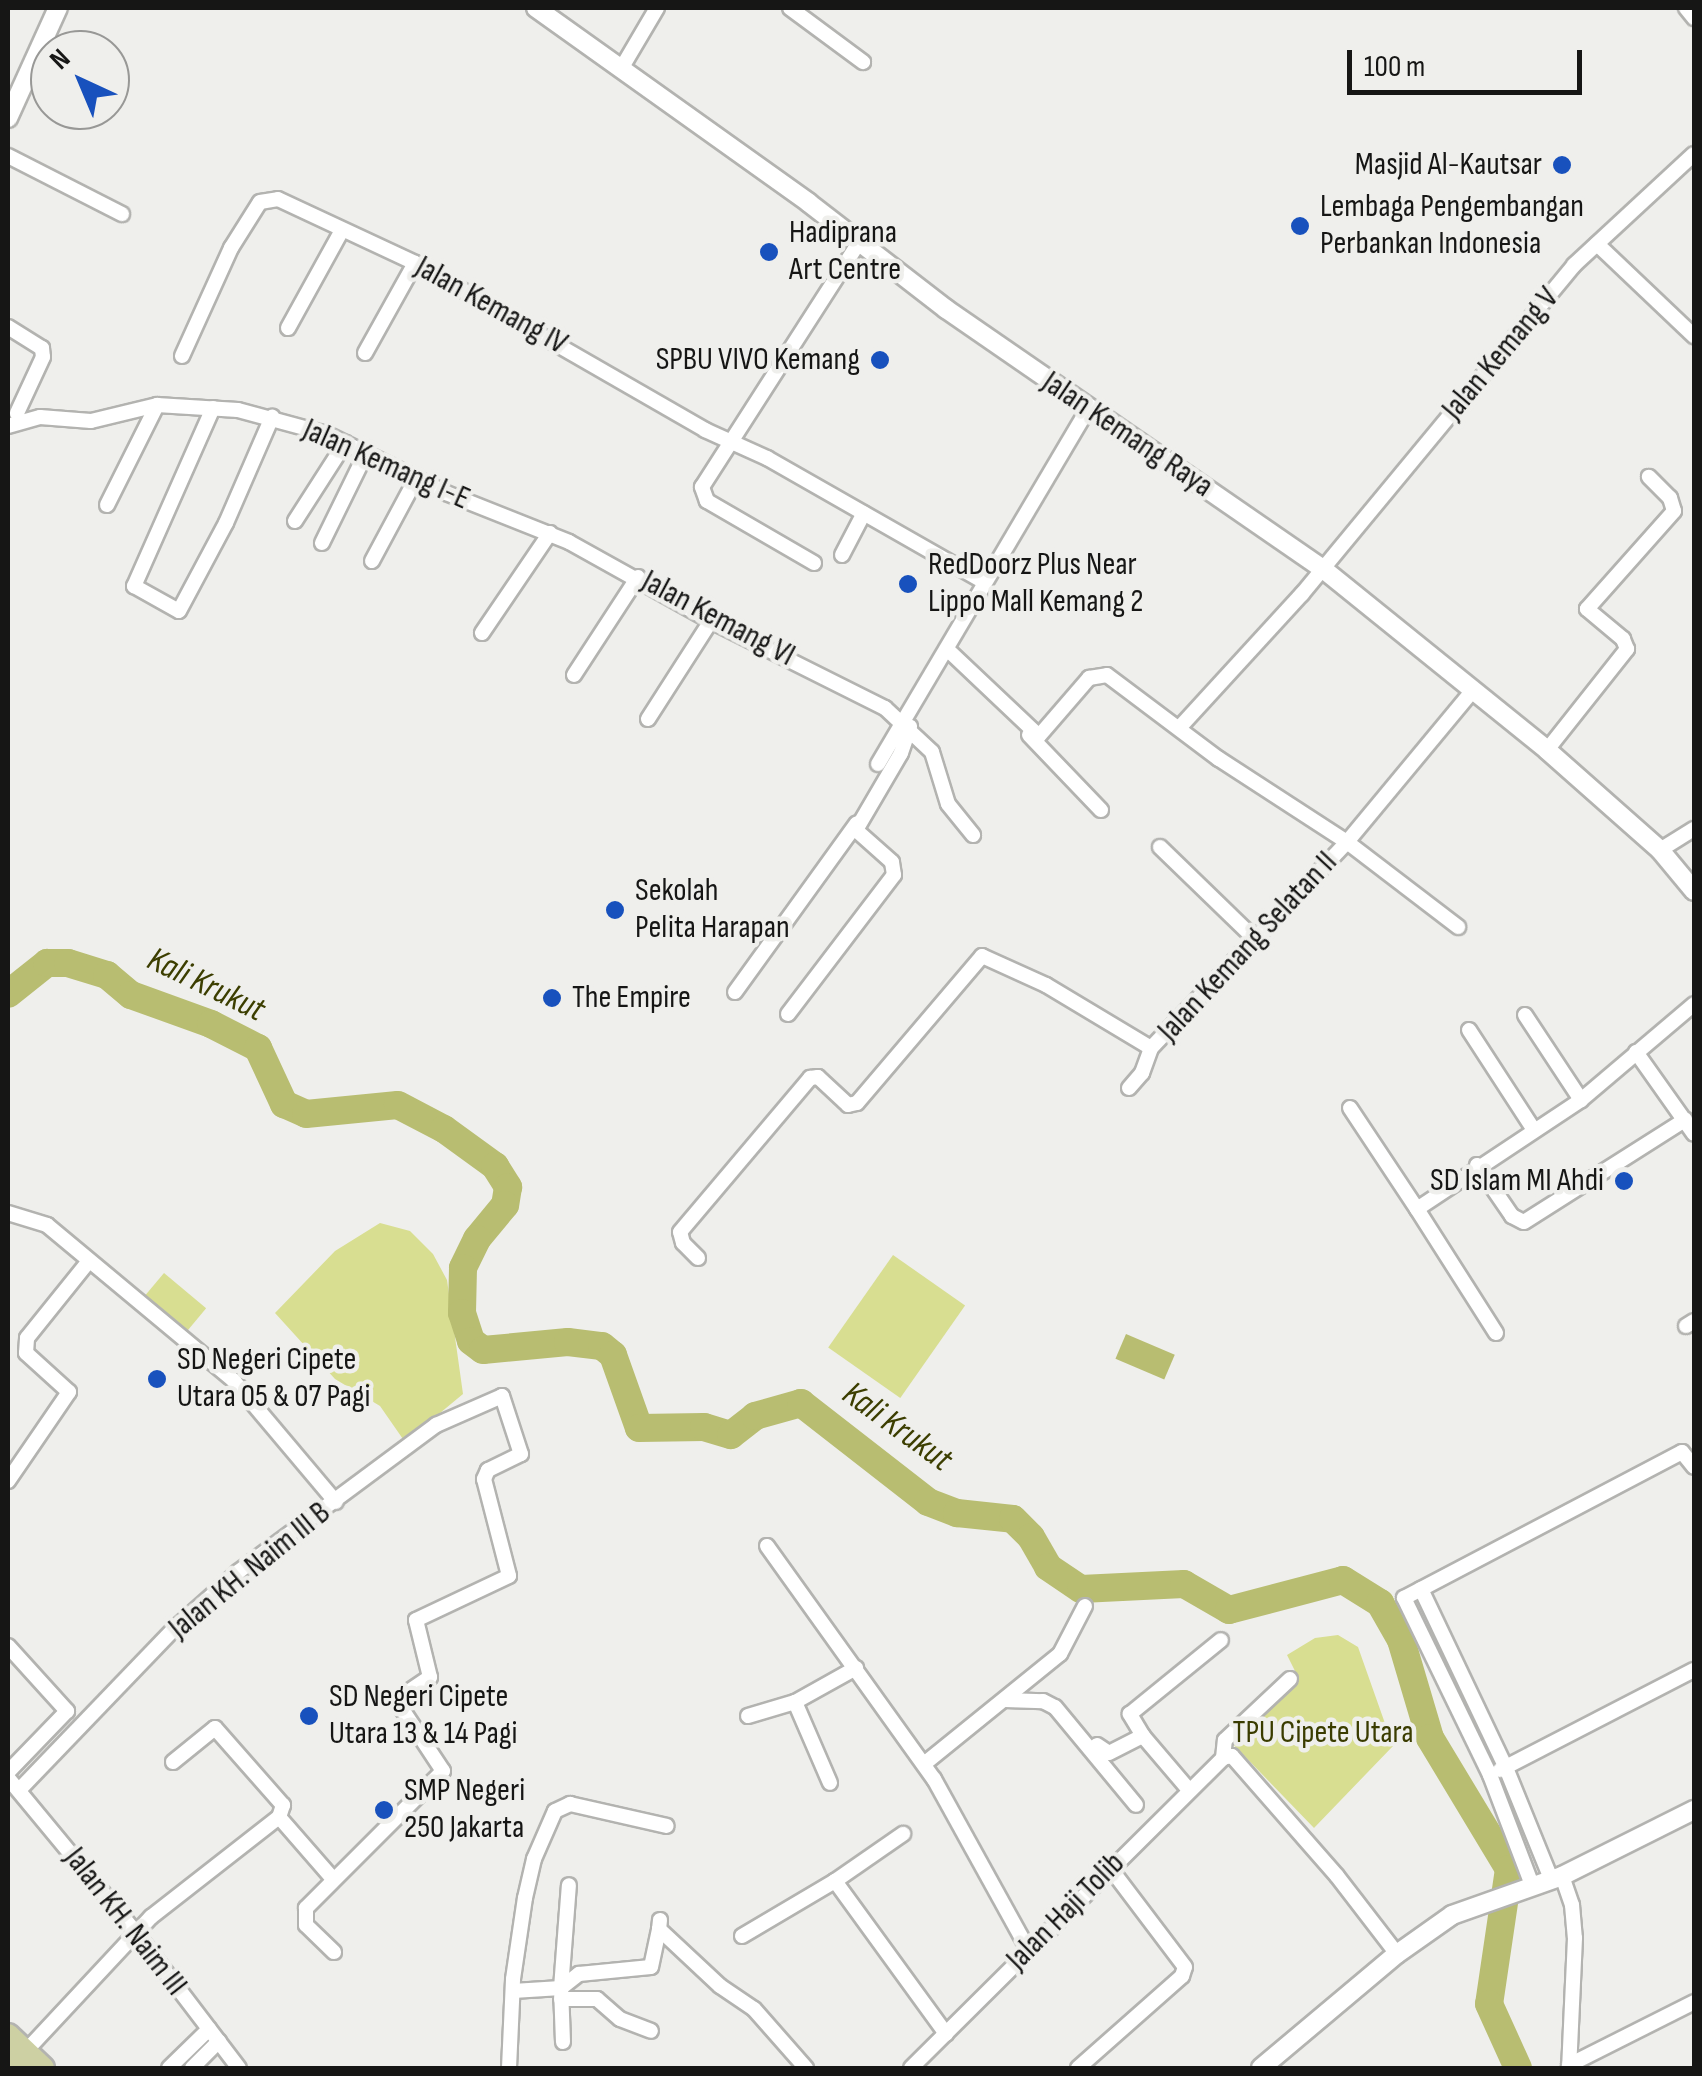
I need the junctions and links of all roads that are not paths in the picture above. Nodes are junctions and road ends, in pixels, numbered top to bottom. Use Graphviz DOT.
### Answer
graph roads {
  1 [pos="58,8"];
  2 [pos="536,8"];
  3 [pos="657,8"];
  4 [pos="790,8"];
  5 [pos="1686,8"];
  6 [pos="1694,18"];
  7 [pos="863,62"];
  8 [pos="621,69"];
  9 [pos="8,118"];
  10 [pos="1694,154"];
  11 [pos="8,156"];
  12 [pos="122,214"];
  13 [pos="342,230"];
  14 [pos="860,242"];
  15 [pos="1597,244"];
  16 [pos="416,263"];
  17 [pos="8,327"];
  18 [pos="288,328"];
  19 [pos="1694,336"];
  20 [pos="365,352"];
  21 [pos="182,356"];
  22 [pos="157,404"];
  23 [pos="213,408"];
  24 [pos="1088,409"];
  25 [pos="272,417"];
  26 [pos="12,420"];
  27 [pos="345,443"];
  28 [pos="734,444"];
  29 [pos="366,454"];
  30 [pos="1649,477"];
  31 [pos="416,479"];
  32 [pos="107,504"];
  33 [pos="864,512"];
  34 [pos="295,521"];
  35 [pos="527,525"];
  36 [pos="550,533"];
  37 [pos="322,543"];
  38 [pos="842,555"];
  39 [pos="372,562"];
  40 [pos="814,562"];
  41 [pos="1323,569"];
  42 [pos="638,578"];
  43 [pos="984,582"];
  44 [pos="711,621"];
  45 [pos="482,633"];
  46 [pos="947,652"];
  47 [pos="574,675"];
  48 [pos="1474,690"];
  49 [pos="648,720"];
  50 [pos="907,724"];
  51 [pos="1179,728"];
  52 [pos="1547,750"];
  53 [pos="878,764"];
  54 [pos="1101,810"];
  55 [pos="858,822"];
  56 [pos="1694,829"];
  57 [pos="973,835"];
  58 [pos="1347,842"];
  59 [pos="1160,847"];
  60 [pos="1660,850"];
  61 [pos="1694,892"];
  62 [pos="1458,927"];
  63 [pos="1255,939"];
  64 [pos="735,992"];
  65 [pos="1694,1004"];
  66 [pos="788,1014"];
  67 [pos="1525,1016"];
  68 [pos="1468,1030"];
  69 [pos="1152,1048"];
  70 [pos="1636,1052"];
  71 [pos="1129,1088"];
  72 [pos="1581,1100"];
  73 [pos="1350,1108"];
  74 [pos="1684,1120"];
  75 [pos="1534,1130"];
  76 [pos="1694,1134"];
  77 [pos="1477,1166"];
  78 [pos="1417,1208"];
  79 [pos="8,1213"];
  80 [pos="698,1258"];
  81 [pos="89,1261"];
  82 [pos="1496,1334"];
  83 [pos="1694,1468"];
  84 [pos="8,1482"];
  85 [pos="336,1502"];
  86 [pos="766,1546"];
  87 [pos="1421,1588"];
  88 [pos="1085,1606"];
  89 [pos="1222,1640"];
  90 [pos="8,1646"];
  91 [pos="856,1668"];
  92 [pos="1694,1670"];
  93 [pos="1290,1679"];
  94 [pos="1006,1700"];
  95 [pos="795,1702"];
  96 [pos="748,1716"];
  97 [pos="1142,1736"];
  98 [pos="1098,1745"];
  99 [pos="1223,1758"];
  100 [pos="173,1762"];
  101 [pos="924,1764"];
  102 [pos="1506,1768"];
  103 [pos="1490,1774"];
  104 [pos="8,1775"];
  105 [pos="830,1783"];
  106 [pos="20,1789"];
  107 [pos="1189,1790"];
  108 [pos="1136,1805"];
  109 [pos="1694,1810"];
  110 [pos="278,1817"];
  111 [pos="667,1826"];
  112 [pos="903,1834"];
  113 [pos="1110,1868"];
  114 [pos="1557,1878"];
  115 [pos="333,1879"];
  116 [pos="834,1881"];
  117 [pos="569,1885"];
  118 [pos="1530,1886"];
  119 [pos="136,1933"];
  120 [pos="742,1936"];
  121 [pos="1028,1949"];
  122 [pos="334,1952"];
  123 [pos="1397,1954"];
  124 [pos="513,1992"];
  125 [pos="561,1993"];
  126 [pos="1694,2002"];
  127 [pos="651,2031"];
  128 [pos="946,2034"];
  129 [pos="214,2035"];
  130 [pos="563,2042"];
  131 [pos="16,2055"];
  132 [pos="1569,2067"];
  133 [pos="43,2068"];
  134 [pos="169,2068"];
  135 [pos="192,2068"];
  136 [pos="239,2068"];
  137 [pos="509,2068"];
  138 [pos="806,2068"];
  139 [pos="911,2068"];
  140 [pos="1078,2068"];
  141 [pos="1261,2068"];
  1 -- 9 [label="street"];
  2 -- 8 [label="street, Jalan Kemang Raya"];
  3 -- 8 [label="street"];
  4 -- 7 [label="street"];
  5 -- 6 [label="street"];
  8 -- 14 [label="street, Jalan Kemang Raya"];
  10 -- 15 [label="street, Jalan Kemang V"];
  11 -- 12 [label="street"];
  13 -- 16 [label="street, Jalan Kemang IV"];
  13 -- 18 [label="street"];
  13 -- 21 [label="street, Jalan Kemang IV"];
  14 -- 24 [label="street, Jalan Kemang Raya"];
  14 -- 28 [label="street"];
  15 -- 19 [label="street"];
  15 -- 41 [label="street, Jalan Kemang V"];
  16 -- 20 [label="street"];
  16 -- 28 [label="street, Jalan Kemang IV"];
  17 -- 26 [label="street"];
  22 -- 23 [label="street, Jalan Kemang I-E"];
  22 -- 26 [label="street, Jalan Kemang I-E"];
  22 -- 32 [label="street"];
  23 -- 25 [label="street, Jalan Kemang I-E"];
  23 -- 25 [label="street"];
  24 -- 41 [label="street, Jalan Kemang Raya"];
  24 -- 43 [label="street"];
  25 -- 27 [label="street, Jalan Kemang I-E"];
  27 -- 29 [label="street, Jalan Kemang I-E"];
  27 -- 34 [label="street"];
  28 -- 33 [label="street, Jalan Kemang IV"];
  28 -- 40 [label="street"];
  29 -- 31 [label="street, Jalan Kemang I-E"];
  29 -- 37 [label="street"];
  30 -- 52 [label="street"];
  31 -- 35 [label="street, Jalan Kemang I-E"];
  31 -- 39 [label="street"];
  33 -- 38 [label="street"];
  33 -- 43 [label="street, Jalan Kemang IV"];
  35 -- 36 [label="street, Jalan Kemang VI"];
  36 -- 42 [label="street, Jalan Kemang VI"];
  36 -- 45 [label="street"];
  41 -- 48 [label="street, Jalan Kemang Raya"];
  41 -- 51 [label="street, Jalan Kemang V"];
  42 -- 44 [label="street, Jalan Kemang VI"];
  42 -- 47 [label="street"];
  43 -- 46 [label="street"];
  44 -- 49 [label="street"];
  44 -- 50 [label="street, Jalan Kemang VI"];
  46 -- 50 [label="street"];
  46 -- 51 [label="street"];
  46 -- 54 [label="street"];
  48 -- 52 [label="street, Jalan Kemang Raya"];
  48 -- 58 [label="street, Jalan Kemang Selatan II"];
  50 -- 53 [label="street"];
  50 -- 55 [label="street"];
  50 -- 57 [label="street"];
  51 -- 58 [label="street"];
  52 -- 60 [label="street, Jalan Kemang Raya"];
  55 -- 64 [label="street"];
  55 -- 66 [label="street"];
  56 -- 60 [label="street"];
  58 -- 62 [label="street"];
  58 -- 63 [label="street, Jalan Kemang Selatan II"];
  59 -- 63 [label="street"];
  60 -- 61 [label="street, Jalan Kemang Raya"];
  63 -- 69 [label="street, Jalan Kemang Selatan II"];
  65 -- 70 [label="street"];
  67 -- 72 [label="street"];
  68 -- 75 [label="street"];
  69 -- 71 [label="street"];
  69 -- 80 [label="street, Jalan Kemang Selatan II"];
  70 -- 72 [label="street"];
  70 -- 74 [label="street"];
  72 -- 75 [label="street"];
  73 -- 78 [label="street"];
  74 -- 76 [label="street"];
  74 -- 77 [label="street"];
  75 -- 77 [label="street"];
  77 -- 78 [label="street"];
  78 -- 82 [label="street"];
  79 -- 81 [label="street"];
  81 -- 84 [label="street"];
  81 -- 85 [label="street"];
  83 -- 87 [label="street"];
  85 -- 106 [label="street, Jalan KH. Naim III B"];
  85 -- 115 [label="street, Jalan KH. Naim III B"];
  86 -- 91 [label="street"];
  87 -- 102 [label="street"];
  87 -- 103 [label="street"];
  88 -- 94 [label="street"];
  89 -- 97 [label="street"];
  90 -- 104 [label="street"];
  91 -- 95 [label="street"];
  91 -- 101 [label="street"];
  92 -- 102 [label="street"];
  93 -- 99 [label="street, Jalan Haji Tolib"];
  94 -- 101 [label="street"];
  94 -- 108 [label="street"];
  95 -- 96 [label="street"];
  95 -- 105 [label="street"];
  97 -- 98 [label="street"];
  97 -- 107 [label="street"];
  99 -- 107 [label="street, Jalan Haji Tolib"];
  99 -- 123 [label="street"];
  100 -- 110 [label="street"];
  101 -- 121 [label="street"];
  102 -- 103 [label="street"];
  102 -- 114 [label="street"];
  103 -- 118 [label="street"];
  104 -- 106 [label="street, Jalan KH. Naim III"];
  106 -- 119 [label="street, Jalan KH. Naim III"];
  107 -- 113 [label="street, Jalan Haji Tolib"];
  109 -- 114 [label="street"];
  110 -- 115 [label="street"];
  110 -- 119 [label="street"];
  111 -- 124 [label="street"];
  112 -- 116 [label="street"];
  113 -- 121 [label="street, Jalan Haji Tolib"];
  113 -- 140 [label="street"];
  114 -- 118 [label="street"];
  114 -- 132 [label="street"];
  115 -- 122 [label="street"];
  116 -- 120 [label="street"];
  116 -- 128 [label="street"];
  117 -- 125 [label="street"];
  118 -- 123 [label="street"];
  119 -- 129 [label="street, Jalan KH. Naim III"];
  119 -- 131 [label="street"];
  121 -- 128 [label="street, Jalan Haji Tolib"];
  123 -- 141 [label="street"];
  124 -- 125 [label="street"];
  124 -- 137 [label="street"];
  125 -- 127 [label="street"];
  125 -- 130 [label="street"];
  125 -- 138 [label="street"];
  126 -- 132 [label="street"];
  128 -- 139 [label="street, Jalan Haji Tolib"];
  129 -- 134 [label="street"];
  129 -- 135 [label="street"];
  129 -- 136 [label="street, Jalan KH. Naim III"];
  131 -- 133 [label="main road"];
}
